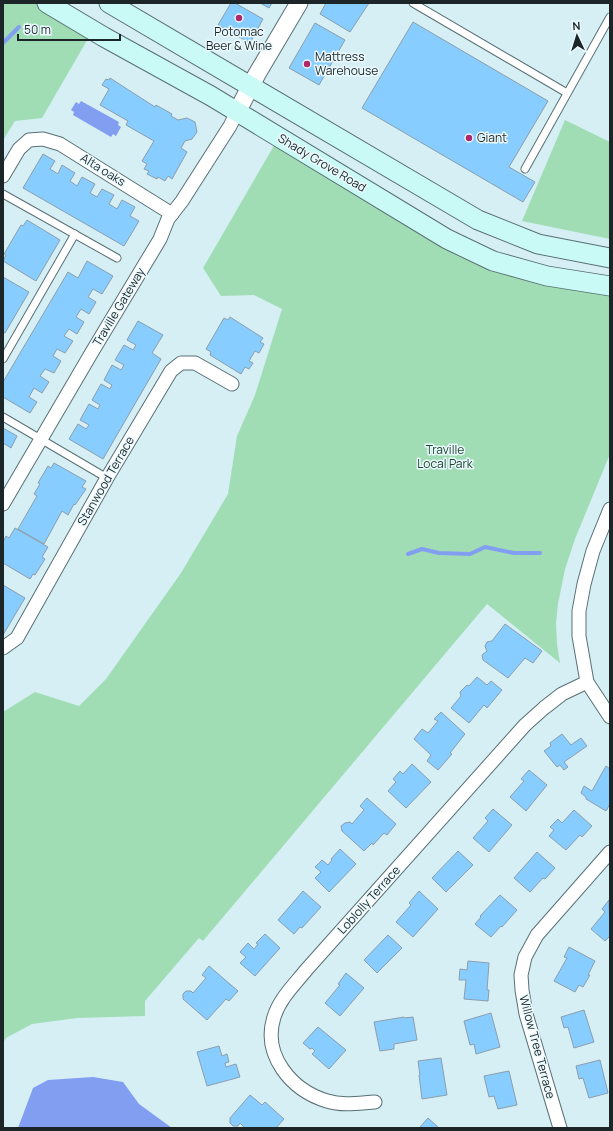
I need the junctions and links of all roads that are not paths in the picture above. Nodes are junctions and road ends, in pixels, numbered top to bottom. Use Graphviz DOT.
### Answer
graph roads {
  1 [pos="47,3"];
  2 [pos="109,3"];
  3 [pos="299,3"];
  4 [pos="413,3"];
  5 [pos="610,18"];
  6 [pos="250,86"];
  7 [pos="567,93"];
  8 [pos="237,112"];
  9 [pos="525,169"];
  10 [pos="3,176"];
  11 [pos="3,194"];
  12 [pos="172,214"];
  13 [pos="75,234"];
  14 [pos="116,258"];
  15 [pos="610,258"];
  16 [pos="610,286"];
  17 [pos="3,359"];
  18 [pos="232,384"];
  19 [pos="3,416"];
  20 [pos="41,439"];
  21 [pos="107,478"];
  22 [pos="3,504"];
  23 [pos="610,509"];
  24 [pos="4,648"];
  25 [pos="587,682"];
  26 [pos="610,717"];
  27 [pos="610,852"];
  28 [pos="375,1102"];
  29 [pos="560,1128"];
  1 -- 8 [label="main road, Shady Grove Road"];
  2 -- 6 [label="main road"];
  3 -- 6 [label="street"];
  4 -- 7 [label="lane"];
  5 -- 7 [label="lane"];
  6 -- 8 [label="street"];
  6 -- 15 [label="main road"];
  7 -- 9 [label="lane"];
  8 -- 12 [label="street, Traville Gateway"];
  8 -- 16 [label="main road, Shady Grove Road"];
  10 -- 12 [label="street, Alta oaks"];
  11 -- 13 [label="lane"];
  12 -- 20 [label="street, Traville Gateway"];
  13 -- 14 [label="lane"];
  13 -- 17 [label="lane"];
  18 -- 21 [label="street, Stanwood Terrace"];
  19 -- 20 [label="lane"];
  20 -- 21 [label="lane"];
  20 -- 22 [label="street, Traville Gateway"];
  21 -- 24 [label="street, Stanwood Terrace"];
  23 -- 25 [label="street"];
  25 -- 26 [label="street"];
  25 -- 28 [label="street, Loblolly Terrace"];
  27 -- 29 [label="street, Willow Tree Terrace"];
}
